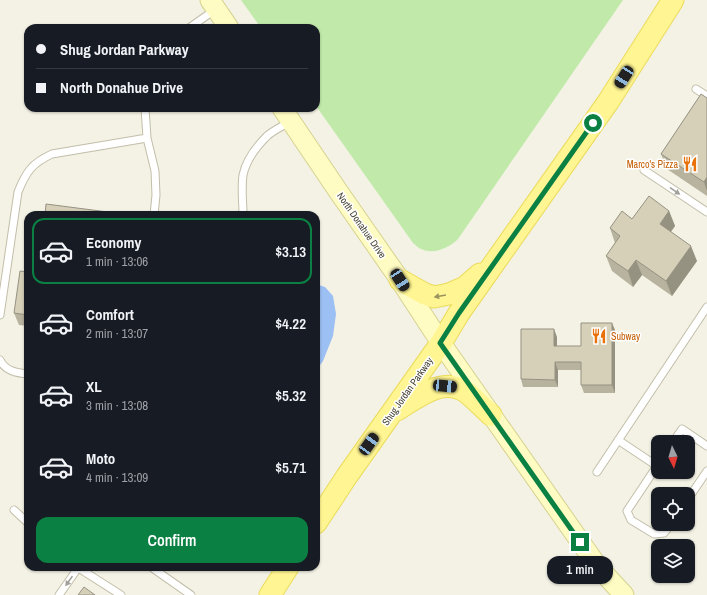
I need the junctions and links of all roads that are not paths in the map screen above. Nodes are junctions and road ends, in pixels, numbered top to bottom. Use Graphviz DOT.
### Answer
graph roads {
  1 [pos="673,0"];
  2 [pos="213,5"];
  3 [pos="192,24"];
  4 [pos="226,24"];
  5 [pos="696,89"];
  6 [pos="707,96"];
  7 [pos="145,112"];
  8 [pos="287,114"];
  9 [pos="147,138"];
  10 [pos="644,170"];
  11 [pos="154,211"];
  12 [pos="243,211"];
  13 [pos="707,212"];
  14 [pos="496,261"];
  15 [pos="400,280"];
  16 [pos="707,307"];
  17 [pos="0,315"];
  18 [pos="440,343"];
  19 [pos="0,360"];
  20 [pos="24,374"];
  21 [pos="392,413"];
  22 [pos="491,415"];
  23 [pos="678,435"];
  24 [pos="691,435"];
  25 [pos="695,438"];
  26 [pos="618,440"];
  27 [pos="707,446"];
  28 [pos="651,461"];
  29 [pos="707,471"];
  30 [pos="597,472"];
  31 [pos="651,474"];
  32 [pos="695,489"];
  33 [pos="14,510"];
  34 [pos="320,518"];
  35 [pos="24,519"];
  36 [pos="666,531"];
  37 [pos="75,571"];
  38 [pos="84,571"];
  39 [pos="156,571"];
  40 [pos="285,571"];
  41 [pos="180,592"];
  42 [pos="59,595"];
  43 [pos="121,595"];
  44 [pos="191,595"];
  45 [pos="270,595"];
  46 [pos="624,595"];
  1 -- 14 [label="main road, Shug Jordan Parkway"];
  2 -- 3 [label="lane"];
  2 -- 4 [label="street"];
  5 -- 6 [label="lane"];
  7 -- 9 [label="lane"];
  8 -- 12 [label="lane"];
  8 -- 15 [label="street, North Donahue Drive"];
  9 -- 11 [label="lane"];
  9 -- 17 [label="lane"];
  10 -- 13 [label="lane, one-way"];
  14 -- 15 [label="main road, one-way"];
  14 -- 18 [label="main road, Shug Jordan Parkway"];
  15 -- 18 [label="street, North Donahue Drive"];
  16 -- 26 [label="lane"];
  18 -- 21 [label="main road, Shug Jordan Parkway"];
  18 -- 22 [label="street, North Donahue Drive"];
  19 -- 20 [label="lane"];
  21 -- 22 [label="main road"];
  21 -- 34 [label="main road, Shug Jordan Parkway"];
  22 -- 46 [label="street, North Donahue Drive"];
  23 -- 24 [label="lane"];
  25 -- 27 [label="lane"];
  26 -- 28 [label="lane"];
  26 -- 30 [label="lane"];
  29 -- 32 [label="lane"];
  31 -- 36 [label="lane"];
  33 -- 35 [label="lane"];
  37 -- 42 [label="lane, one-way"];
  38 -- 43 [label="lane"];
  39 -- 41 [label="lane"];
  40 -- 45 [label="main road"];
  41 -- 44 [label="lane"];
}
